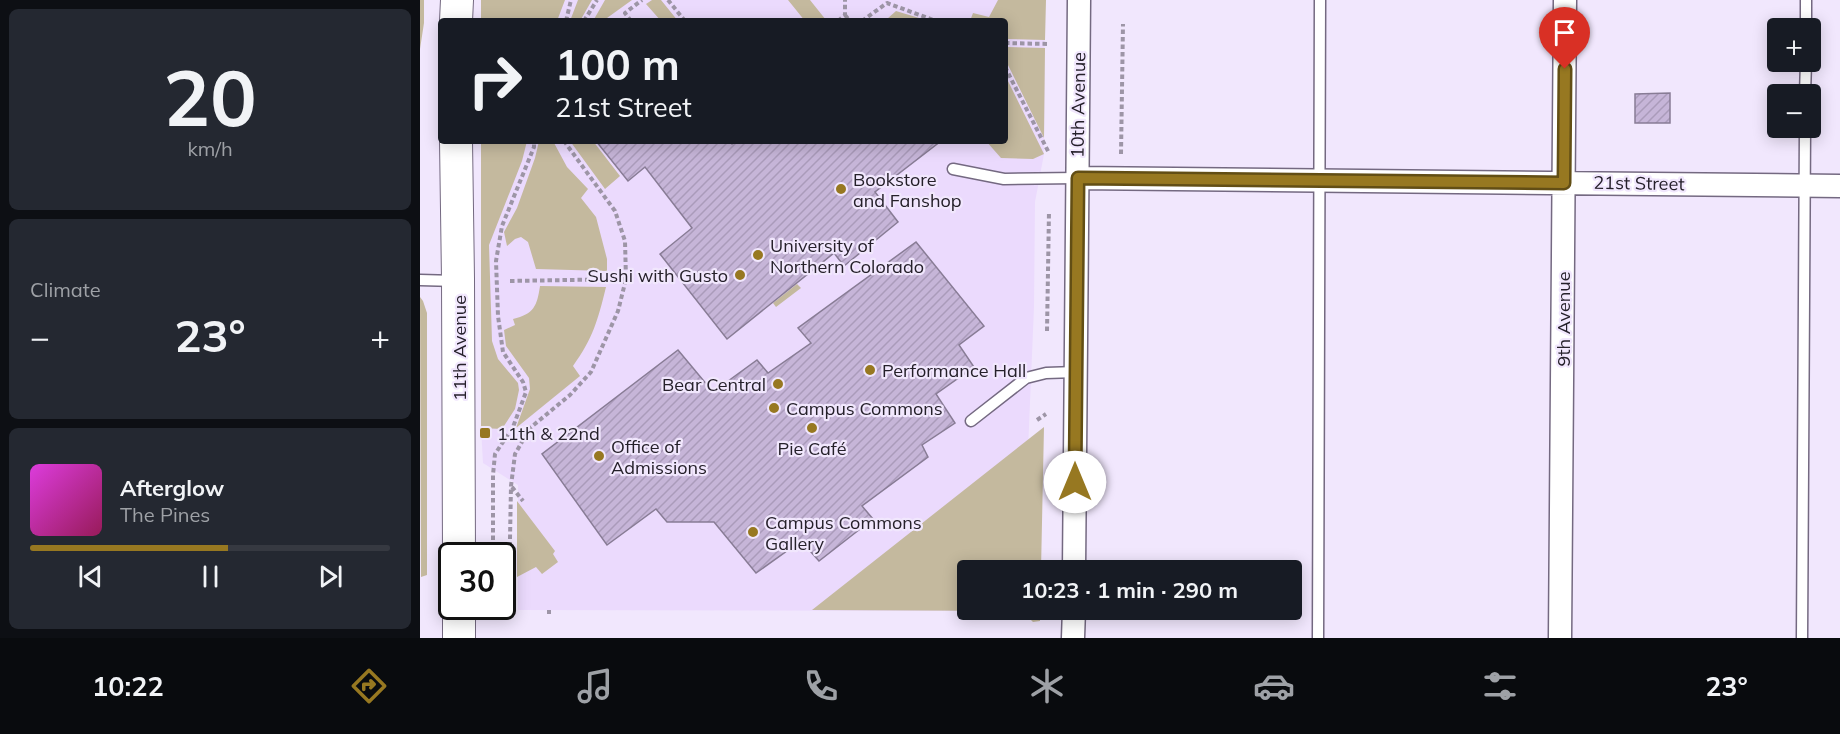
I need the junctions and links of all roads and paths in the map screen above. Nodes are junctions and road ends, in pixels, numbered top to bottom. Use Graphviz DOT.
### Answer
graph roads {
  1 [pos="457,0"];
  2 [pos="571,0"];
  3 [pos="597,0"];
  4 [pos="642,0"];
  5 [pos="668,0"];
  6 [pos="845,0"];
  7 [pos="880,0"];
  8 [pos="1079,0"];
  9 [pos="1320,0"];
  10 [pos="1566,0"];
  11 [pos="1806,0"];
  12 [pos="887,3"];
  13 [pos="845,15"];
  14 [pos="456,18"];
  15 [pos="567,18"];
  16 [pos="586,18"];
  17 [pos="628,18"];
  18 [pos="683,18"];
  19 [pos="842,18"];
  20 [pos="848,18"];
  21 [pos="866,18"];
  22 [pos="928,18"];
  23 [pos="1806,18"];
  24 [pos="1123,24"];
  25 [pos="1008,43"];
  26 [pos="1048,44"];
  27 [pos="1008,73"];
  28 [pos="1805,138"];
  29 [pos="456,144"];
  30 [pos="534,144"];
  31 [pos="566,144"];
  32 [pos="1049,153"];
  33 [pos="1121,154"];
  34 [pos="953,169"];
  35 [pos="1078,178"];
  36 [pos="1319,180"];
  37 [pos="1564,183"];
  38 [pos="1805,185"];
  39 [pos="1840,186"];
  40 [pos="1048,211"];
  41 [pos="626,279"];
  42 [pos="420,280"];
  43 [pos="510,280"];
  44 [pos="458,281"];
  45 [pos="1047,331"];
  46 [pos="1076,372"];
  47 [pos="1046,414"];
  48 [pos="1037,420"];
  49 [pos="971,421"];
  50 [pos="511,486"];
  51 [pos="523,501"];
  52 [pos="459,542"];
  53 [pos="493,542"];
  54 [pos="510,542"];
  55 [pos="1074,560"];
  56 [pos="459,620"];
  57 [pos="1074,620"];
  58 [pos="459,638"];
  59 [pos="1073,638"];
  60 [pos="1318,638"];
  61 [pos="1560,638"];
  62 [pos="1802,638"];
  1 -- 14 [label="main road"];
  2 -- 15 [label="path"];
  3 -- 16 [label="path"];
  4 -- 17 [label="path"];
  5 -- 18 [label="path"];
  6 -- 13 [label="path"];
  7 -- 12 [label="path"];
  8 -- 35 [label="street, 10th Avenue"];
  9 -- 36 [label="lane"];
  10 -- 37 [label="street, 9th Avenue"];
  11 -- 23 [label="lane"];
  12 -- 21 [label="path"];
  12 -- 22 [label="path"];
  13 -- 19 [label="path"];
  13 -- 20 [label="path"];
  24 -- 33 [label="path"];
  25 -- 26 [label="path"];
  27 -- 32 [label="path"];
  28 -- 38 [label="lane"];
  29 -- 44 [label="main road, 11th Avenue"];
  30 -- 53 [label="path"];
  31 -- 41 [label="path"];
  34 -- 35 [label="lane"];
  35 -- 36 [label="street, 21st Street"];
  35 -- 46 [label="street, 10th Avenue"];
  36 -- 37 [label="street, 21st Street"];
  36 -- 60 [label="lane"];
  37 -- 38 [label="street, 21st Street"];
  37 -- 61 [label="street, 9th Avenue"];
  38 -- 39 [label="street, 21st Street"];
  38 -- 62 [label="lane"];
  40 -- 45 [label="path"];
  41 -- 43 [label="path"];
  41 -- 50 [label="path"];
  42 -- 44 [label="lane"];
  44 -- 52 [label="main road, 11th Avenue"];
  46 -- 49 [label="lane"];
  46 -- 55 [label="street, 10th Avenue"];
  47 -- 48 [label="path"];
  50 -- 51 [label="path"];
  50 -- 54 [label="path"];
  56 -- 58 [label="main road"];
  57 -- 59 [label="street"];
}
